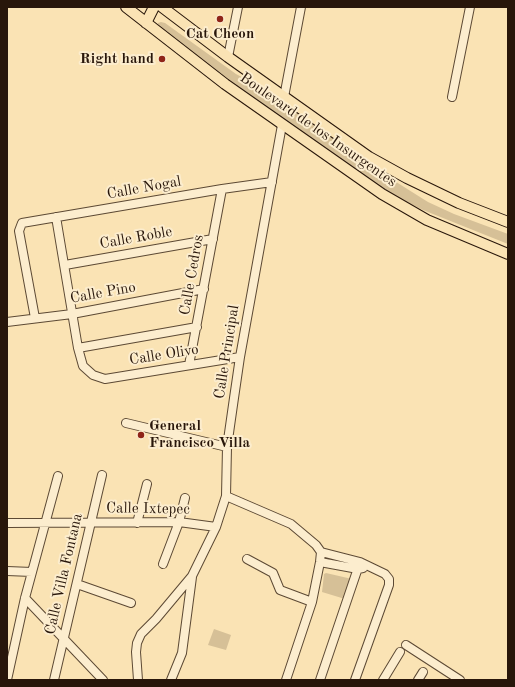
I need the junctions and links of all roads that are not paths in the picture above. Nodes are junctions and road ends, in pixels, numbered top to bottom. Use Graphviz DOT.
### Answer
graph roads {
  1 [pos="126,7"];
  2 [pos="143,7"];
  3 [pos="154,7"];
  4 [pos="162,7"];
  5 [pos="175,7"];
  6 [pos="238,7"];
  7 [pos="301,7"];
  8 [pos="470,7"];
  9 [pos="176,18"];
  10 [pos="142,20"];
  11 [pos="228,57"];
  12 [pos="284,97"];
  13 [pos="452,97"];
  14 [pos="282,124"];
  15 [pos="272,182"];
  16 [pos="222,189"];
  17 [pos="56,218"];
  18 [pos="508,222"];
  19 [pos="213,239"];
  20 [pos="508,254"];
  21 [pos="65,265"];
  22 [pos="204,289"];
  23 [pos="72,314"];
  24 [pos="35,318"];
  25 [pos="7,322"];
  26 [pos="197,327"];
  27 [pos="78,348"];
  28 [pos="240,357"];
  29 [pos="189,365"];
  30 [pos="126,423"];
  31 [pos="227,447"];
  32 [pos="102,475"];
  33 [pos="58,476"];
  34 [pos="147,484"];
  35 [pos="226,496"];
  36 [pos="185,498"];
  37 [pos="91,522"];
  38 [pos="179,522"];
  39 [pos="7,523"];
  40 [pos="45,523"];
  41 [pos="137,524"];
  42 [pos="216,526"];
  43 [pos="321,552"];
  44 [pos="247,559"];
  45 [pos="320,562"];
  46 [pos="163,564"];
  47 [pos="362,566"];
  48 [pos="7,572"];
  49 [pos="32,572"];
  50 [pos="192,576"];
  51 [pos="77,584"];
  52 [pos="26,598"];
  53 [pos="312,602"];
  54 [pos="131,603"];
  55 [pos="63,637"];
  56 [pos="406,645"];
  57 [pos="400,652"];
  58 [pos="423,672"];
  59 [pos="101,679"];
  60 [pos="7,680"];
  61 [pos="54,680"];
  62 [pos="138,680"];
  63 [pos="171,680"];
  64 [pos="286,680"];
  65 [pos="320,680"];
  66 [pos="355,680"];
  67 [pos="382,680"];
  68 [pos="418,680"];
  69 [pos="460,680"];
  1 -- 10 [label="main road, Boulevard de los Insurgentes"];
  2 -- 10 [label="main road"];
  3 -- 10 [label="main road"];
  4 -- 9 [label="main road, Boulevard de los Insurgentes"];
  5 -- 9 [label="main road"];
  6 -- 11 [label="street"];
  7 -- 12 [label="street"];
  8 -- 13 [label="street"];
  9 -- 11 [label="main road, Boulevard de los Insurgentes"];
  10 -- 14 [label="main road, Boulevard de los Insurgentes"];
  11 -- 12 [label="main road, Boulevard de los Insurgentes"];
  12 -- 18 [label="main road, Boulevard de los Insurgentes"];
  14 -- 15 [label="street, Calle Principal"];
  14 -- 20 [label="main road, Boulevard de los Insurgentes"];
  15 -- 16 [label="street, Calle Nogal"];
  15 -- 28 [label="street, Calle Principal"];
  16 -- 17 [label="street, Calle Nogal"];
  16 -- 19 [label="street, Calle Cedros"];
  17 -- 21 [label="street"];
  17 -- 24 [label="street, Calle Nogal"];
  19 -- 21 [label="street, Calle Roble"];
  19 -- 22 [label="street, Calle Cedros"];
  21 -- 23 [label="street"];
  22 -- 23 [label="street, Calle Pino"];
  22 -- 26 [label="street, Calle Cedros"];
  23 -- 24 [label="street, Calle Pino"];
  23 -- 27 [label="street"];
  24 -- 25 [label="street, Calle Pino"];
  26 -- 27 [label="street"];
  26 -- 29 [label="street, Calle Cedros"];
  27 -- 29 [label="street, Calle Olivo"];
  28 -- 29 [label="street, Calle Olivo"];
  28 -- 31 [label="street, Calle Principal"];
  30 -- 31 [label="street"];
  31 -- 35 [label="street, Calle Principal"];
  32 -- 37 [label="street, Calle Villa Fontana"];
  33 -- 40 [label="street"];
  34 -- 41 [label="street"];
  35 -- 42 [label="street, Calle Principal"];
  35 -- 43 [label="street"];
  36 -- 38 [label="street"];
  37 -- 40 [label="street, Calle Ixtepec"];
  37 -- 41 [label="street, Calle Ixtepec"];
  37 -- 51 [label="street, Calle Villa Fontana"];
  38 -- 41 [label="street, Calle Ixtepec"];
  38 -- 42 [label="street, Calle Ixtepec"];
  38 -- 46 [label="street"];
  39 -- 40 [label="street, Calle Ixtepec"];
  40 -- 49 [label="street"];
  42 -- 50 [label="street, Calle Principal"];
  43 -- 45 [label="street"];
  43 -- 47 [label="street"];
  44 -- 53 [label="street"];
  45 -- 47 [label="street"];
  45 -- 53 [label="street"];
  47 -- 65 [label="street"];
  47 -- 66 [label="street"];
  48 -- 49 [label="street"];
  49 -- 52 [label="street"];
  50 -- 62 [label="street, Calle Principal"];
  50 -- 63 [label="street"];
  51 -- 54 [label="street"];
  51 -- 55 [label="street, Calle Villa Fontana"];
  52 -- 55 [label="street"];
  52 -- 60 [label="street"];
  53 -- 64 [label="street"];
  55 -- 59 [label="street"];
  55 -- 61 [label="street, Calle Villa Fontana"];
  56 -- 69 [label="street"];
  57 -- 67 [label="street"];
  58 -- 68 [label="street"];
}
